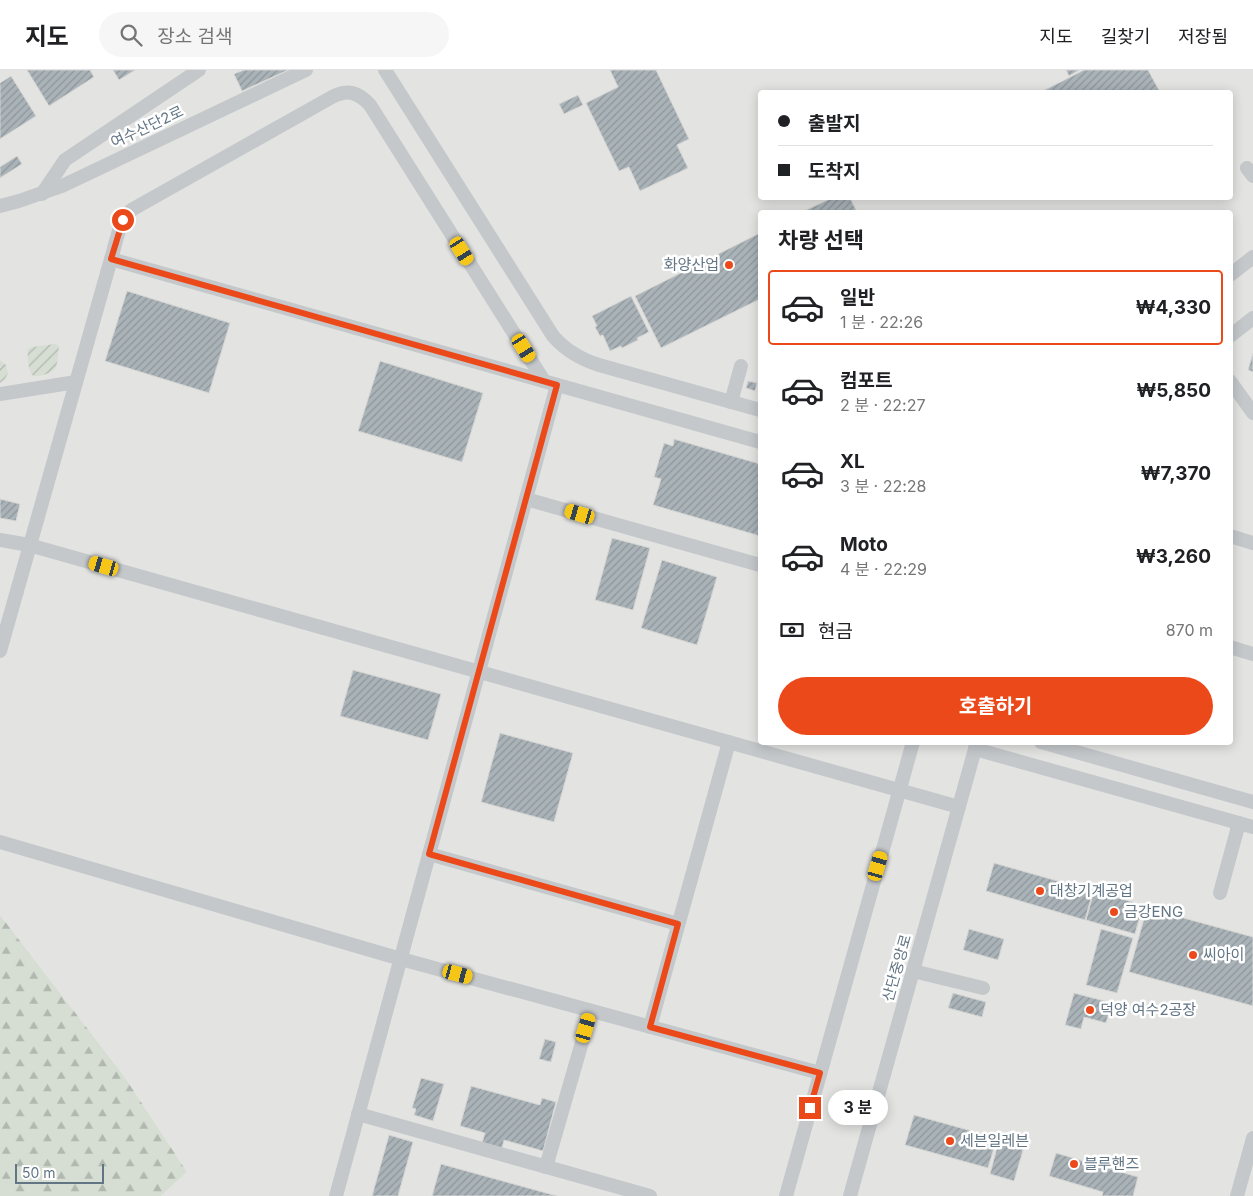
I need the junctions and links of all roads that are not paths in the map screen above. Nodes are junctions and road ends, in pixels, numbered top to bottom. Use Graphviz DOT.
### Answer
graph roads {
  1 [pos="199,70"];
  2 [pos="306,70"];
  3 [pos="385,70"];
  4 [pos="42,194"];
  5 [pos="0,206"];
  6 [pos="1253,257"];
  7 [pos="111,259"];
  8 [pos="1233,273"];
  9 [pos="1253,318"];
  10 [pos="1233,334"];
  11 [pos="741,366"];
  12 [pos="76,382"];
  13 [pos="551,383"];
  14 [pos="1233,386"];
  15 [pos="0,394"];
  16 [pos="731,402"];
  17 [pos="758,409"];
  18 [pos="1253,413"];
  19 [pos="758,441"];
  20 [pos="526,499"];
  21 [pos="1233,537"];
  22 [pos="0,540"];
  23 [pos="1253,543"];
  24 [pos="29,545"];
  25 [pos="758,563"];
  26 [pos="1233,648"];
  27 [pos="0,651"];
  28 [pos="1253,654"];
  29 [pos="479,672"];
  30 [pos="729,742"];
  31 [pos="912,745"];
  32 [pos="1052,745"];
  33 [pos="976,746"];
  34 [pos="899,790"];
  35 [pos="1253,802"];
  36 [pos="959,807"];
  37 [pos="1239,823"];
  38 [pos="1253,827"];
  39 [pos="0,842"];
  40 [pos="429,854"];
  41 [pos="1220,893"];
  42 [pos="678,924"];
  43 [pos="401,959"];
  44 [pos="913,971"];
  45 [pos="983,988"];
  46 [pos="591,1011"];
  47 [pos="650,1027"];
  48 [pos="820,1073"];
  49 [pos="358,1114"];
  50 [pos="1253,1138"];
  51 [pos="546,1167"];
  52 [pos="336,1196"];
  53 [pos="650,1196"];
  54 [pos="786,1196"];
  55 [pos="850,1196"];
  56 [pos="1237,1196"];
  1 -- 4 [label="street"];
  2 -- 4 [label="street, 여수산단2로"];
  3 -- 16 [label="street"];
  4 -- 5 [label="street, 여수산단2로"];
  6 -- 8 [label="street"];
  7 -- 12 [label="street"];
  7 -- 13 [label="street"];
  7 -- 13 [label="street"];
  9 -- 10 [label="street"];
  11 -- 16 [label="street"];
  12 -- 15 [label="street"];
  12 -- 24 [label="street"];
  13 -- 19 [label="street"];
  13 -- 20 [label="street"];
  14 -- 18 [label="street"];
  16 -- 17 [label="street"];
  20 -- 25 [label="street"];
  20 -- 29 [label="street"];
  21 -- 23 [label="street"];
  22 -- 24 [label="street"];
  24 -- 27 [label="street"];
  24 -- 29 [label="street"];
  26 -- 28 [label="street"];
  29 -- 30 [label="street"];
  29 -- 40 [label="street"];
  30 -- 34 [label="street"];
  30 -- 42 [label="street"];
  31 -- 34 [label="street"];
  32 -- 35 [label="street"];
  33 -- 36 [label="street, 산단중앙로"];
  33 -- 37 [label="street, 산단중앙로"];
  34 -- 36 [label="street"];
  34 -- 48 [label="street"];
  36 -- 44 [label="street, 산단중앙로"];
  37 -- 38 [label="street, 산단중앙로"];
  37 -- 41 [label="street"];
  39 -- 43 [label="street"];
  40 -- 42 [label="street"];
  40 -- 43 [label="street"];
  42 -- 47 [label="street"];
  43 -- 46 [label="street"];
  43 -- 49 [label="street"];
  44 -- 45 [label="street"];
  44 -- 55 [label="street, 산단중앙로"];
  46 -- 47 [label="street"];
  46 -- 51 [label="street"];
  47 -- 48 [label="street"];
  48 -- 54 [label="street"];
  49 -- 51 [label="street"];
  49 -- 52 [label="street"];
  50 -- 56 [label="street"];
  51 -- 53 [label="street"];
}
